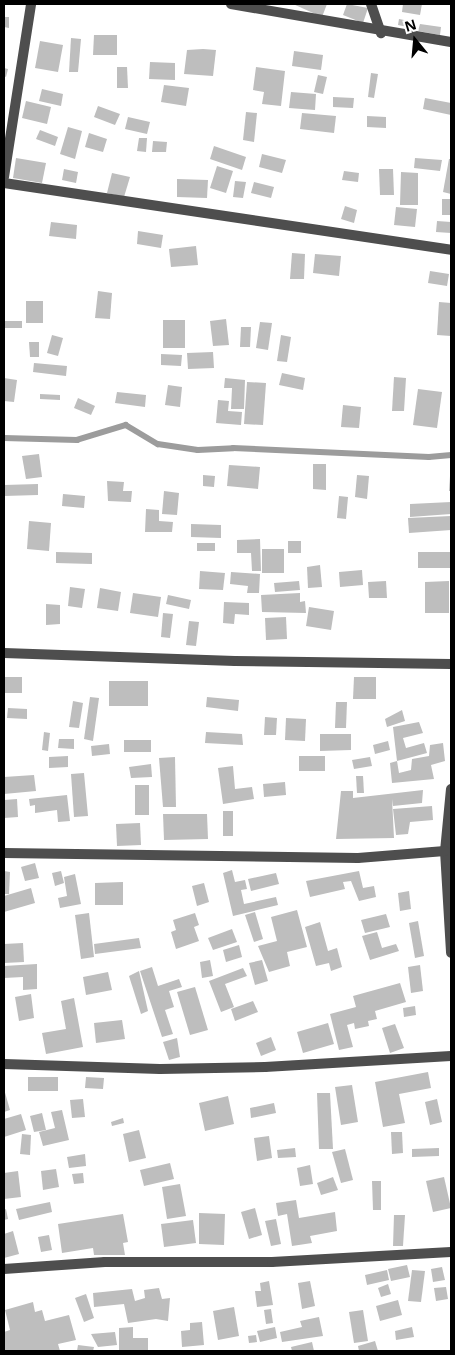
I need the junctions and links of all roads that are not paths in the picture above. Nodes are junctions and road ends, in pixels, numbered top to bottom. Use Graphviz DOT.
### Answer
graph roads {
  1 [pos="32,4"];
  2 [pos="231,4"];
  3 [pos="371,4"];
  4 [pos="381,32"];
  5 [pos="451,42"];
  6 [pos="4,177"];
  7 [pos="4,183"];
  8 [pos="451,250"];
  9 [pos="4,653"];
  10 [pos="451,664"];
  11 [pos="451,788"];
  12 [pos="445,851"];
  13 [pos="4,852"];
  14 [pos="451,953"];
  15 [pos="451,1056"];
  16 [pos="4,1064"];
  17 [pos="451,1252"];
  18 [pos="4,1269"];
  1 -- 6 [label="street"];
  2 -- 4 [label="street"];
  3 -- 4 [label="street"];
  4 -- 5 [label="street"];
  7 -- 8 [label="street"];
  9 -- 10 [label="street"];
  11 -- 12 [label="street"];
  12 -- 13 [label="street"];
  12 -- 14 [label="street"];
  15 -- 16 [label="street"];
  17 -- 18 [label="street"];
}
